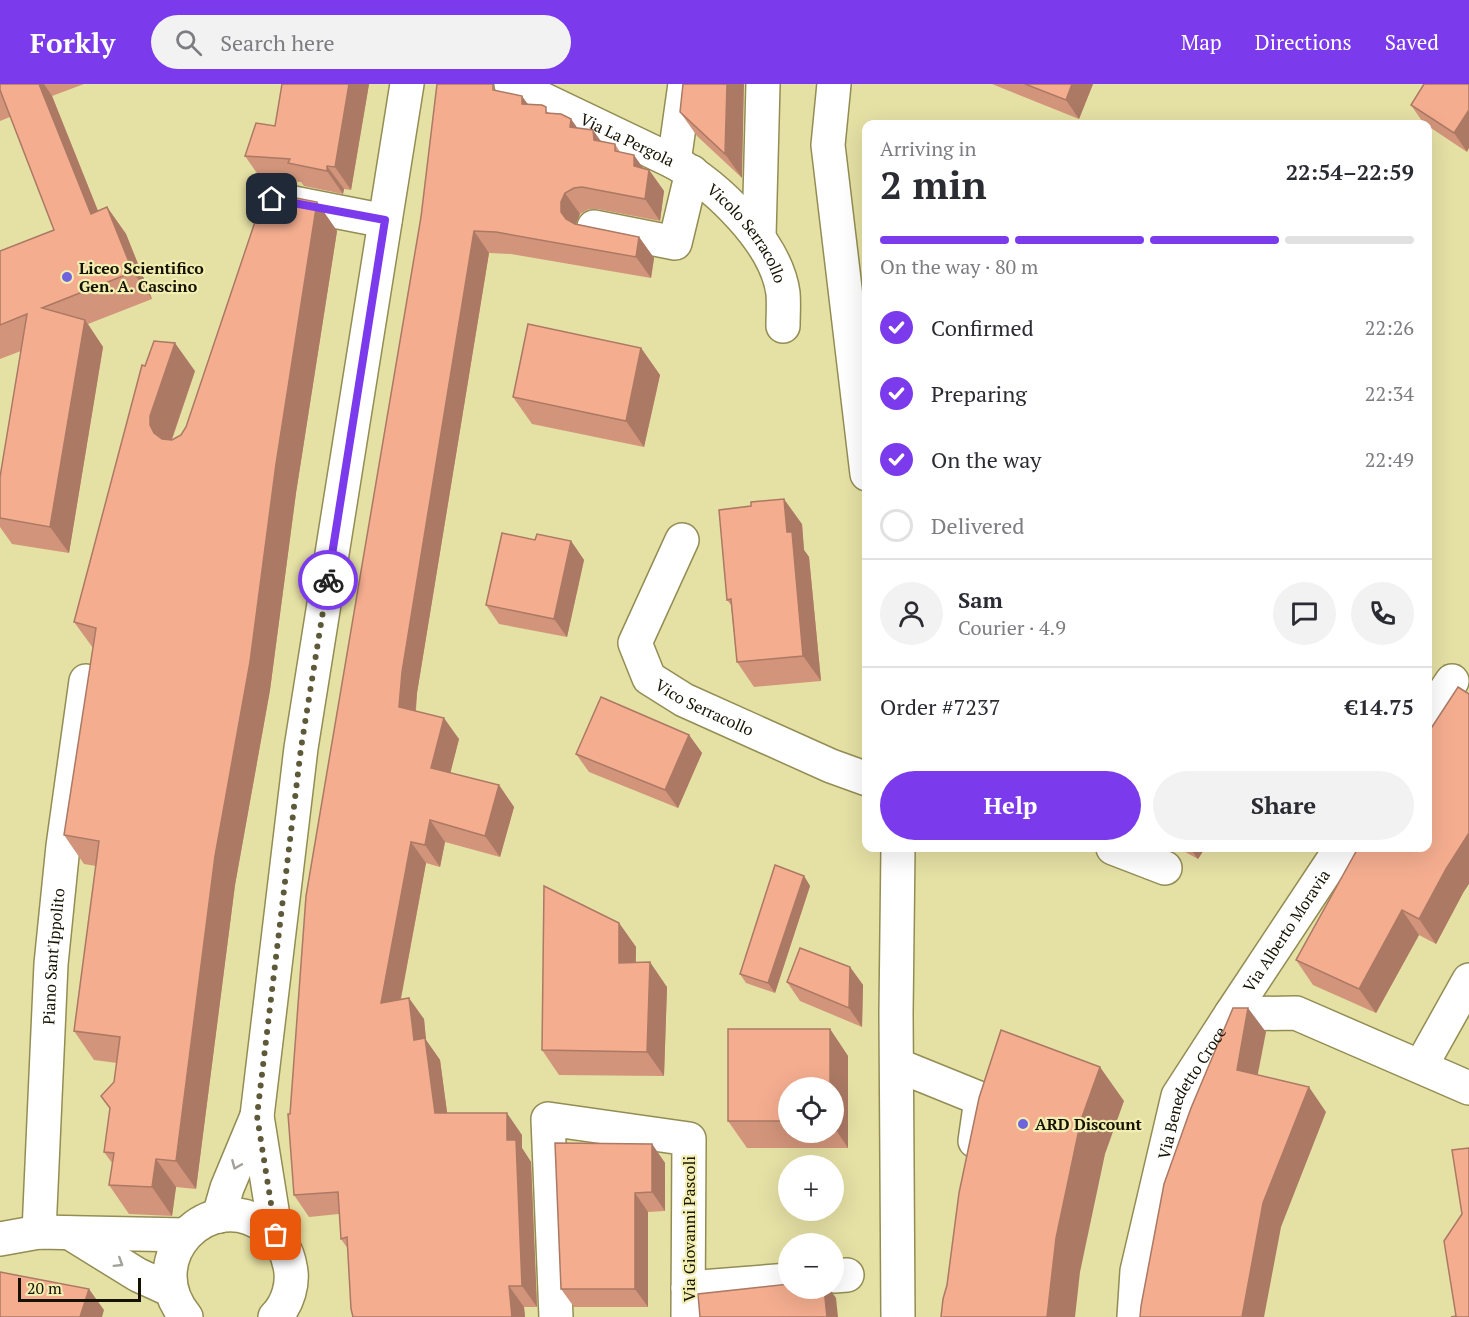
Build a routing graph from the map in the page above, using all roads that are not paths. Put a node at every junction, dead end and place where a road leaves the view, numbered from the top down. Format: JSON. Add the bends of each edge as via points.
{"nodes":[{"id":1,"x":407,"y":84,"type":"edge"},
{"id":2,"x":511,"y":84,"type":"edge"},
{"id":3,"x":763,"y":84,"type":"edge"},
{"id":4,"x":834,"y":84,"type":"edge"},
{"id":5,"x":676,"y":92,"type":"edge"},
{"id":6,"x":683,"y":167,"type":"junction"},
{"id":7,"x":385,"y":220,"type":"junction"},
{"id":8,"x":265,"y":221,"type":"edge"},
{"id":9,"x":594,"y":227,"type":"edge"},
{"id":10,"x":759,"y":236,"type":"junction"},
{"id":11,"x":783,"y":326,"type":"dead end"},
{"id":12,"x":862,"y":432,"type":"edge"},
{"id":13,"x":682,"y":540,"type":"dead end"},
{"id":14,"x":86,"y":681,"type":"edge"},
{"id":15,"x":1452,"y":681,"type":"dead end"},
{"id":16,"x":1432,"y":711,"type":"edge"},
{"id":17,"x":862,"y":776,"type":"edge"},
{"id":18,"x":898,"y":852,"type":"edge"},
{"id":19,"x":1123,"y":852,"type":"edge"},
{"id":20,"x":1338,"y":852,"type":"edge"},
{"id":21,"x":1165,"y":868,"type":"dead end"},
{"id":22,"x":1469,"y":981,"type":"edge"},
{"id":23,"x":1231,"y":1014,"type":"junction"},
{"id":24,"x":897,"y":1065,"type":"junction"},
{"id":25,"x":1420,"y":1066,"type":"junction"},
{"id":26,"x":1469,"y":1088,"type":"edge"},
{"id":27,"x":257,"y":1116,"type":"junction"},
{"id":28,"x":971,"y":1168,"type":"edge"},
{"id":29,"x":219,"y":1216,"type":"junction"},
{"id":30,"x":54,"y":1232,"type":"junction"},
{"id":31,"x":185,"y":1235,"type":"junction"},
{"id":32,"x":276,"y":1235,"type":"junction"},
{"id":33,"x":0,"y":1239,"type":"edge"},
{"id":34,"x":778,"y":1282,"type":"edge"},
{"id":35,"x":688,"y":1302,"type":"edge"},
{"id":36,"x":178,"y":1303,"type":"edge"},
{"id":37,"x":279,"y":1315,"type":"edge"},
{"id":38,"x":555,"y":1317,"type":"edge"},
{"id":39,"x":898,"y":1317,"type":"edge"},
{"id":40,"x":1134,"y":1317,"type":"edge"}],
"edges":[{"from":1,"to":7,"type":"street"},
{"from":2,"to":6,"type":"street","name":"Via La Pergola"},
{"from":3,"to":10,"type":"street"},
{"from":4,"to":12,"type":"street","via":[[828,145]]},
{"from":5,"to":6,"type":"street","name":"Via La Pergola"},
{"from":6,"to":9,"type":"street","via":[[675,243]]},
{"from":6,"to":10,"type":"street","name":"Vicolo Serracollo","via":[[717,192]]},
{"from":7,"to":8,"type":"street","via":[[272,199]]},
{"from":7,"to":27,"type":"street","via":[[301,748]]},
{"from":10,"to":11,"type":"street","name":"Vicolo Serracollo","via":[[783,292]]},
{"from":13,"to":17,"type":"street","name":"Vico Serracollo","via":[[635,643],[649,678],[684,700]]},
{"from":14,"to":30,"type":"street","name":"Piano Sant'Ippolito","via":[[51,964]]},
{"from":15,"to":16,"type":"street"},
{"from":18,"to":24,"type":"street"},
{"from":19,"to":21,"type":"street"},
{"from":20,"to":23,"type":"street","name":"Via Alberto Moravia"},
{"from":22,"to":25,"type":"street"},
{"from":23,"to":25,"type":"street","name":"Via Benedetto Croce","via":[[1296,1013]]},
{"from":23,"to":40,"type":"street","name":"Via Benedetto Croce","via":[[1178,1096],[1137,1271]]},
{"from":24,"to":28,"type":"street","via":[[981,1099]]},
{"from":24,"to":39,"type":"street"},
{"from":25,"to":26,"type":"street","name":"Via Benedetto Croce"},
{"from":27,"to":29,"type":"street","one_way":true},
{"from":27,"to":32,"type":"street"},
{"from":29,"to":31,"type":"street"},
{"from":29,"to":32,"type":"street","via":[[240,1215],[260,1222]]},
{"from":30,"to":31,"type":"street"},
{"from":30,"to":33,"type":"street"},
{"from":30,"to":36,"type":"street","one_way":true,"via":[[138,1275]]},
{"from":31,"to":36,"type":"street","via":[[174,1251],[170,1270]]},
{"from":32,"to":37,"type":"street","via":[[288,1253],[292,1273],[289,1294]]},
{"from":34,"to":35,"type":"street"},
{"from":35,"to":38,"type":"street","name":"Via Giovanni Pascoli","via":[[689,1140],[548,1119]]}]}
